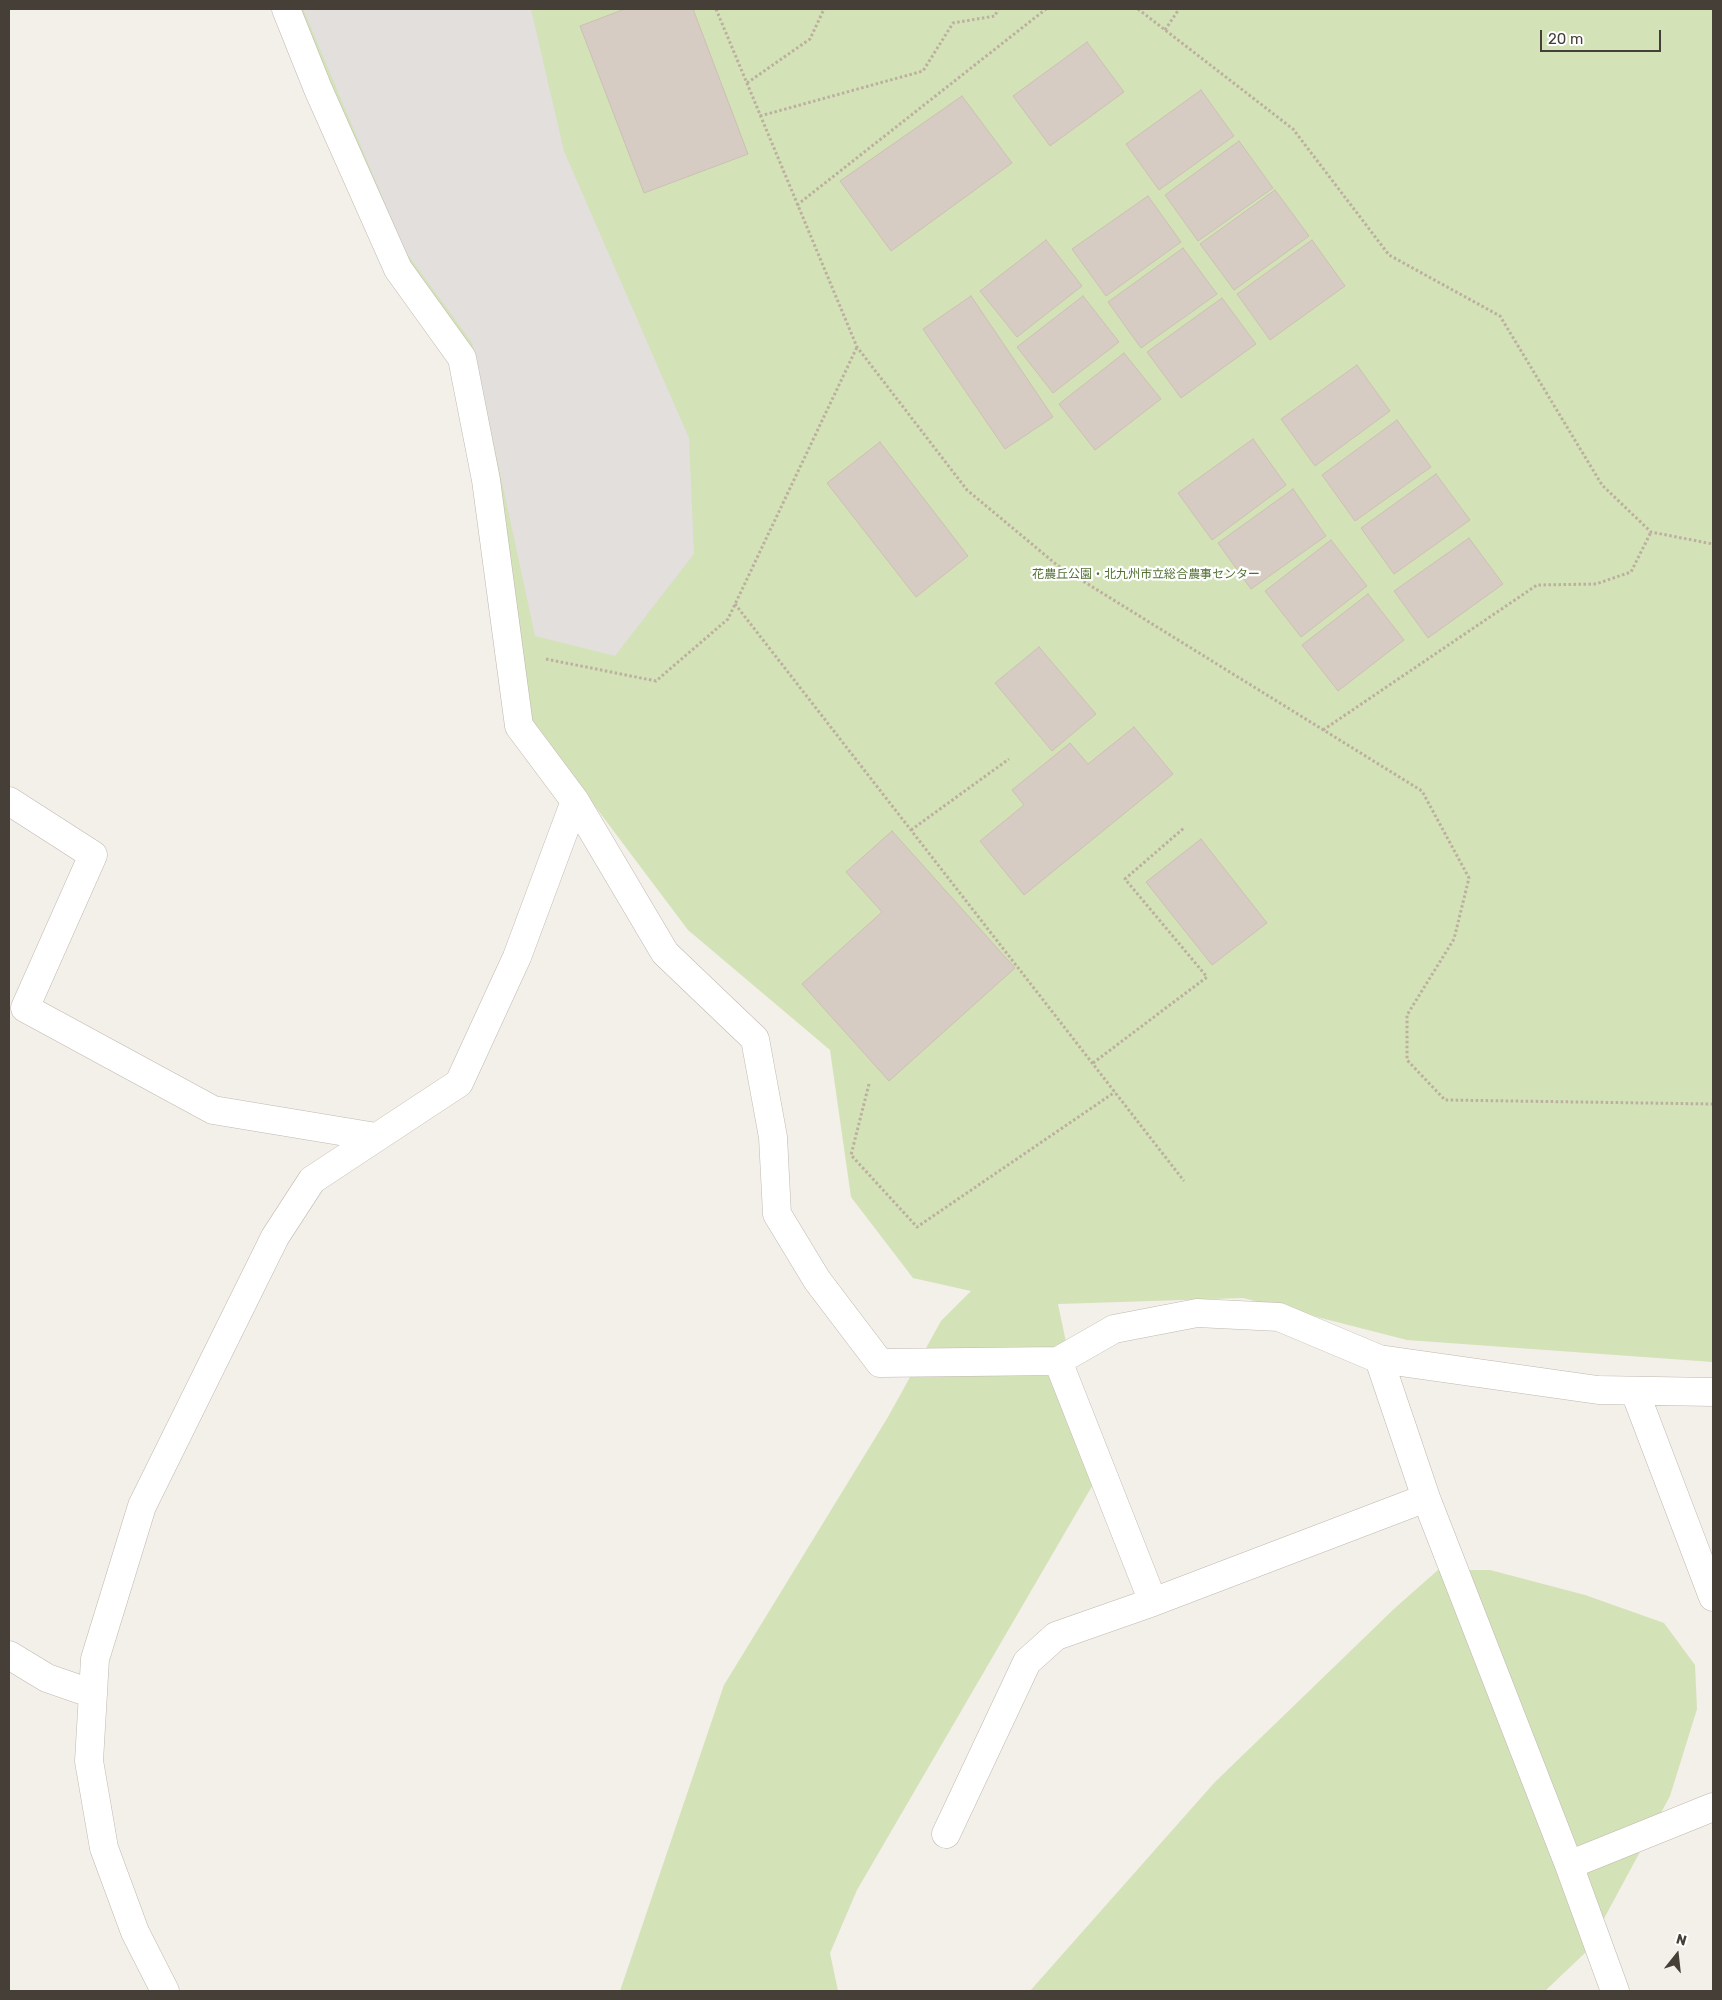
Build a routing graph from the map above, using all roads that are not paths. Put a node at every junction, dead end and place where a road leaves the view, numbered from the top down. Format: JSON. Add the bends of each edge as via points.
{"nodes":[{"id":1,"x":286,"y":9,"type":"edge"},
{"id":2,"x":9,"y":801,"type":"edge"},
{"id":3,"x":575,"y":801,"type":"junction"},
{"id":4,"x":376,"y":1137,"type":"junction"},
{"id":5,"x":1379,"y":1359,"type":"junction"},
{"id":6,"x":1058,"y":1361,"type":"junction"},
{"id":7,"x":1635,"y":1392,"type":"junction"},
{"id":8,"x":1713,"y":1392,"type":"edge"},
{"id":9,"x":1426,"y":1498,"type":"junction"},
{"id":10,"x":1713,"y":1597,"type":"edge"},
{"id":11,"x":1153,"y":1602,"type":"junction"},
{"id":12,"x":9,"y":1655,"type":"edge"},
{"id":13,"x":93,"y":1694,"type":"junction"},
{"id":14,"x":1713,"y":1807,"type":"edge"},
{"id":15,"x":946,"y":1834,"type":"dead end"},
{"id":16,"x":1569,"y":1865,"type":"junction"},
{"id":17,"x":165,"y":1991,"type":"edge"},
{"id":18,"x":1615,"y":1991,"type":"edge"}],
"edges":[{"from":1,"to":3,"type":"street","via":[[398,269],[462,358],[486,480],[518,726]]},
{"from":2,"to":4,"type":"street","via":[[93,855],[25,1008],[213,1110]]},
{"from":3,"to":4,"type":"street","via":[[517,957],[459,1083]]},
{"from":3,"to":6,"type":"street","via":[[665,953],[755,1039],[773,1137],[777,1214],[817,1280],[880,1363]]},
{"from":4,"to":13,"type":"street","via":[[312,1180],[275,1237],[142,1506],[95,1659]]},
{"from":5,"to":6,"type":"street","via":[[1279,1317],[1197,1313],[1114,1329]]},
{"from":5,"to":7,"type":"street","via":[[1598,1390]]},
{"from":5,"to":9,"type":"street"},
{"from":6,"to":11,"type":"street"},
{"from":7,"to":8,"type":"street"},
{"from":7,"to":10,"type":"street"},
{"from":9,"to":11,"type":"street"},
{"from":9,"to":16,"type":"street"},
{"from":11,"to":15,"type":"street","via":[[1056,1636],[1027,1662]]},
{"from":12,"to":13,"type":"street","via":[[47,1678]]},
{"from":13,"to":17,"type":"street","via":[[89,1761],[104,1848],[135,1932]]},
{"from":14,"to":16,"type":"street"},
{"from":16,"to":18,"type":"street"}]}
